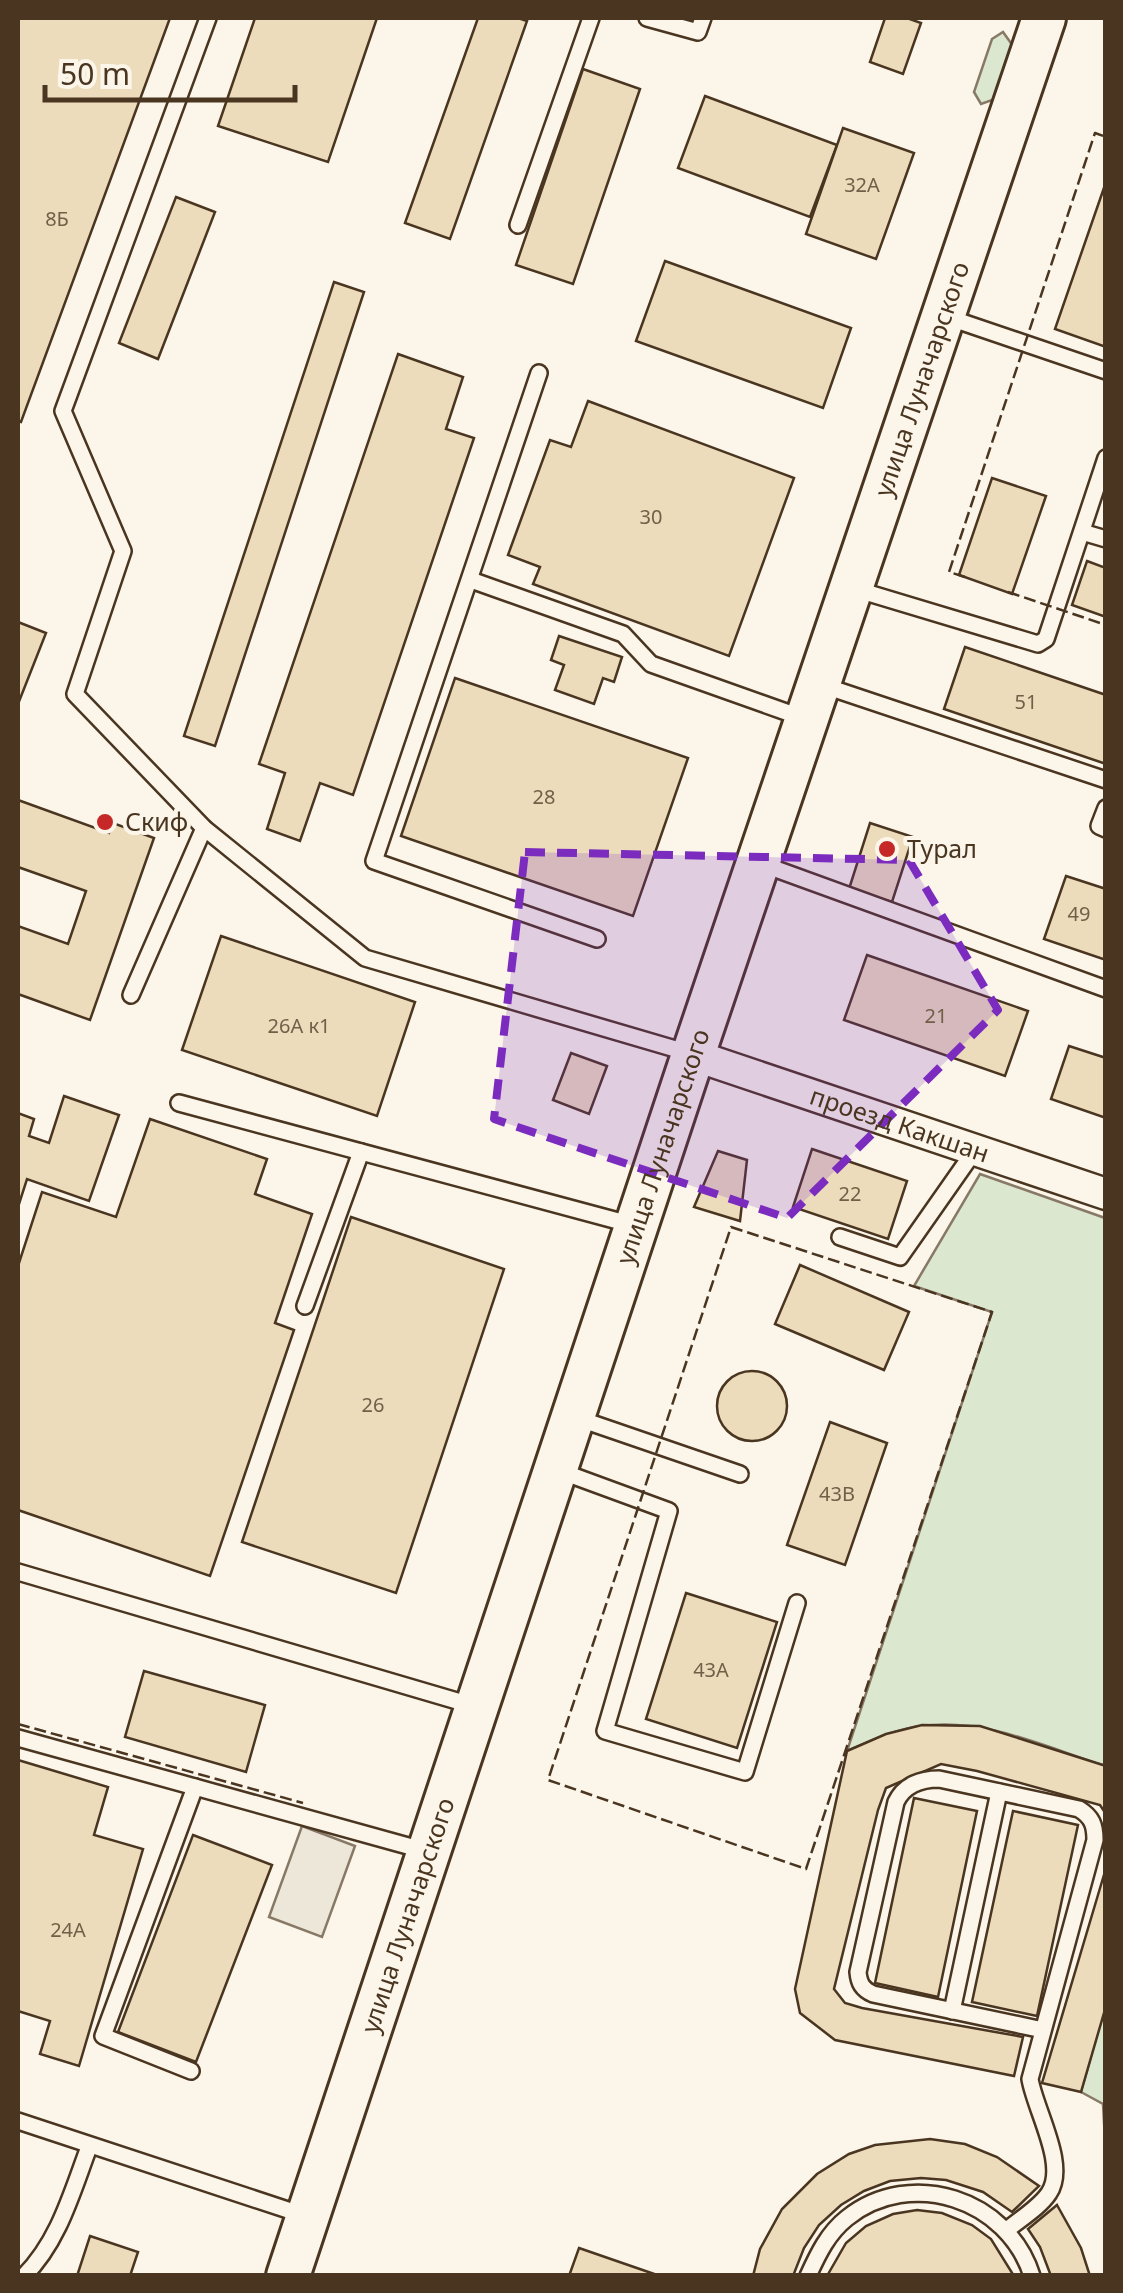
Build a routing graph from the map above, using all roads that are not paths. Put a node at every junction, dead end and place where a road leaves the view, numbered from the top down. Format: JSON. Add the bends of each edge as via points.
{"nodes":[{"id":1,"x":208,"y":18,"type":"edge"},
{"id":2,"x":591,"y":18,"type":"edge"},
{"id":3,"x":647,"y":18,"type":"edge"},
{"id":4,"x":703,"y":18,"type":"edge"},
{"id":5,"x":1044,"y":18,"type":"edge"},
{"id":6,"x":518,"y":225,"type":"dead end"},
{"id":7,"x":943,"y":316,"type":"junction"},
{"id":8,"x":1106,"y":371,"type":"edge"},
{"id":9,"x":539,"y":373,"type":"dead end"},
{"id":10,"x":1106,"y":458,"type":"edge"},
{"id":11,"x":1082,"y":532,"type":"junction"},
{"id":12,"x":1106,"y":540,"type":"edge"},
{"id":13,"x":471,"y":580,"type":"junction"},
{"id":14,"x":851,"y":588,"type":"junction"},
{"id":15,"x":812,"y":702,"type":"junction"},
{"id":16,"x":1106,"y":780,"type":"edge"},
{"id":17,"x":1106,"y":808,"type":"edge"},
{"id":18,"x":204,"y":828,"type":"junction"},
{"id":19,"x":1106,"y":829,"type":"edge"},
{"id":20,"x":758,"y":862,"type":"junction"},
{"id":21,"x":597,"y":939,"type":"dead end"},
{"id":22,"x":1106,"y":989,"type":"edge"},
{"id":23,"x":131,"y":995,"type":"dead end"},
{"id":24,"x":693,"y":1055,"type":"junction"},
{"id":25,"x":179,"y":1103,"type":"dead end"},
{"id":26,"x":975,"y":1150,"type":"junction"},
{"id":27,"x":361,"y":1152,"type":"junction"},
{"id":28,"x":1106,"y":1194,"type":"edge"},
{"id":29,"x":636,"y":1226,"type":"junction"},
{"id":30,"x":840,"y":1237,"type":"dead end"},
{"id":31,"x":305,"y":1306,"type":"dead end"},
{"id":32,"x":574,"y":1417,"type":"junction"},
{"id":33,"x":556,"y":1469,"type":"junction"},
{"id":34,"x":740,"y":1474,"type":"dead end"},
{"id":35,"x":18,"y":1572,"type":"edge"},
{"id":36,"x":797,"y":1604,"type":"dead end"},
{"id":37,"x":478,"y":1707,"type":"junction"},
{"id":38,"x":18,"y":1738,"type":"edge"},
{"id":39,"x":195,"y":1787,"type":"junction"},
{"id":40,"x":999,"y":1792,"type":"junction"},
{"id":41,"x":430,"y":1852,"type":"junction"},
{"id":42,"x":952,"y":2010,"type":"junction"},
{"id":43,"x":1043,"y":2030,"type":"junction"},
{"id":44,"x":190,"y":2071,"type":"dead end"},
{"id":45,"x":18,"y":2122,"type":"edge"},
{"id":46,"x":89,"y":2147,"type":"junction"},
{"id":47,"x":310,"y":2217,"type":"junction"},
{"id":48,"x":1007,"y":2230,"type":"junction"},
{"id":49,"x":295,"y":2271,"type":"edge"},
{"id":50,"x":24,"y":2276,"type":"edge"},
{"id":51,"x":808,"y":2276,"type":"edge"},
{"id":52,"x":1032,"y":2276,"type":"edge"}],
"edges":[{"from":1,"to":18,"type":"lane","via":[[63,411],[123,551],[76,694]]},
{"from":2,"to":6,"type":"lane"},
{"from":3,"to":4,"type":"lane","via":[[698,32]]},
{"from":5,"to":7,"type":"main road","name":"улица Луначарского"},
{"from":7,"to":8,"type":"lane"},
{"from":7,"to":14,"type":"main road","name":"улица Луначарского"},
{"from":9,"to":13,"type":"lane"},
{"from":10,"to":11,"type":"lane"},
{"from":11,"to":12,"type":"lane"},
{"from":11,"to":14,"type":"lane","via":[[1046,640],[1038,644]]},
{"from":13,"to":15,"type":"lane","via":[[623,634],[651,664]]},
{"from":13,"to":21,"type":"lane","via":[[374,862]]},
{"from":14,"to":15,"type":"main road","name":"улица Луначарского"},
{"from":15,"to":16,"type":"lane"},
{"from":15,"to":20,"type":"main road","name":"улица Луначарского"},
{"from":17,"to":19,"type":"lane","via":[[1098,826]]},
{"from":18,"to":23,"type":"lane"},
{"from":18,"to":24,"type":"lane","via":[[365,958]]},
{"from":20,"to":22,"type":"lane"},
{"from":20,"to":24,"type":"main road","name":"улица Луначарского"},
{"from":24,"to":26,"type":"street","name":"проезд Какшан"},
{"from":24,"to":29,"type":"main road","name":"улица Луначарского"},
{"from":25,"to":27,"type":"lane"},
{"from":26,"to":28,"type":"street","name":"проезд Какшан"},
{"from":26,"to":30,"type":"lane","via":[[900,1256]]},
{"from":27,"to":29,"type":"lane"},
{"from":27,"to":31,"type":"lane"},
{"from":29,"to":32,"type":"main road","name":"улица Луначарского"},
{"from":32,"to":33,"type":"main road","name":"улица Луначарского"},
{"from":32,"to":34,"type":"lane"},
{"from":33,"to":36,"type":"lane","via":[[669,1511],[605,1731],[745,1772]]},
{"from":33,"to":37,"type":"main road","name":"улица Луначарского"},
{"from":35,"to":37,"type":"lane"},
{"from":37,"to":41,"type":"main road","name":"улица Луначарского"},
{"from":38,"to":39,"type":"lane"},
{"from":39,"to":41,"type":"lane"},
{"from":39,"to":44,"type":"lane","via":[[103,2036]]},
{"from":40,"to":42,"type":"lane"},
{"from":40,"to":42,"type":"lane","via":[[925,1780],[900,1794],[862,1953],[858,1972],[864,1990]]},
{"from":40,"to":43,"type":"lane","via":[[1079,1810],[1095,1827]]},
{"from":41,"to":47,"type":"main road","name":"улица Луначарского"},
{"from":42,"to":43,"type":"lane"},
{"from":43,"to":48,"type":"lane","via":[[1030,2078],[1056,2164],[1053,2185]]},
{"from":45,"to":46,"type":"lane"},
{"from":46,"to":47,"type":"lane"},
{"from":46,"to":50,"type":"lane","via":[[61,2221]]},
{"from":47,"to":49,"type":"main road","name":"улица Луначарского"},
{"from":48,"to":51,"type":"lane","via":[[980,2208],[947,2195],[912,2192],[878,2200],[847,2218],[823,2244]]},
{"from":48,"to":52,"type":"lane"}]}
